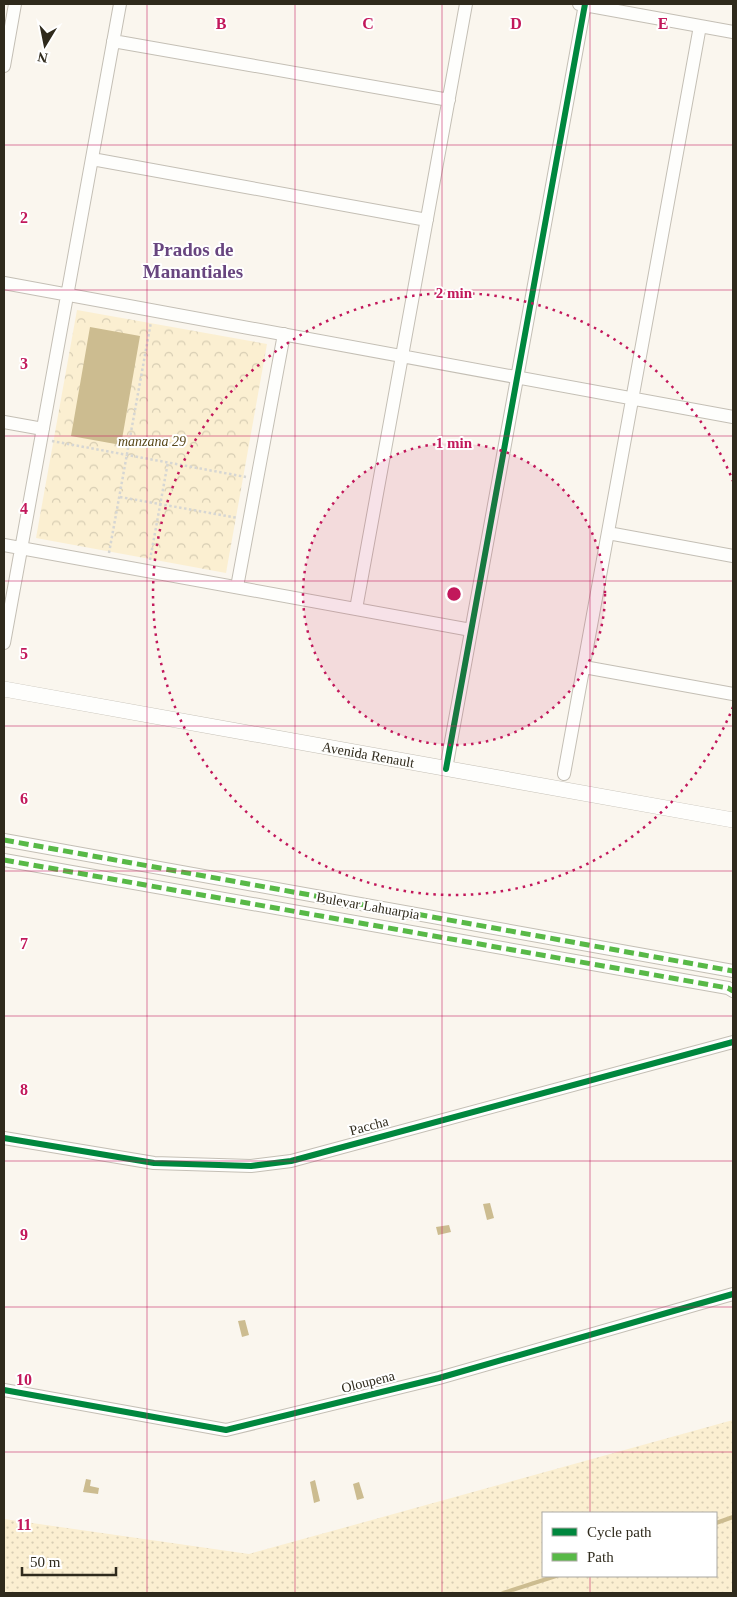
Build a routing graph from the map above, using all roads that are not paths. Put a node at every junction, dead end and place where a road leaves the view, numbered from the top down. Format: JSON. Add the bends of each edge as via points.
{"nodes":[{"id":1,"x":15,"y":4,"type":"edge"},
{"id":2,"x":120,"y":4,"type":"edge"},
{"id":3,"x":466,"y":4,"type":"edge"},
{"id":4,"x":583,"y":4,"type":"edge"},
{"id":5,"x":700,"y":26,"type":"junction"},
{"id":6,"x":733,"y":32,"type":"edge"},
{"id":7,"x":113,"y":41,"type":"junction"},
{"id":8,"x":4,"y":66,"type":"edge"},
{"id":9,"x":449,"y":100,"type":"junction"},
{"id":10,"x":92,"y":159,"type":"junction"},
{"id":11,"x":427,"y":220,"type":"junction"},
{"id":12,"x":4,"y":283,"type":"edge"},
{"id":13,"x":67,"y":295,"type":"junction"},
{"id":14,"x":284,"y":334,"type":"junction"},
{"id":15,"x":402,"y":356,"type":"junction"},
{"id":16,"x":517,"y":377,"type":"junction"},
{"id":17,"x":632,"y":398,"type":"junction"},
{"id":18,"x":733,"y":416,"type":"edge"},
{"id":19,"x":4,"y":422,"type":"edge"},
{"id":20,"x":42,"y":434,"type":"junction"},
{"id":21,"x":608,"y":533,"type":"junction"},
{"id":22,"x":4,"y":545,"type":"edge"},
{"id":23,"x":21,"y":548,"type":"junction"},
{"id":24,"x":733,"y":556,"type":"edge"},
{"id":25,"x":237,"y":587,"type":"junction"},
{"id":26,"x":356,"y":609,"type":"junction"},
{"id":27,"x":471,"y":630,"type":"junction"},
{"id":28,"x":4,"y":643,"type":"edge"},
{"id":29,"x":584,"y":667,"type":"junction"},
{"id":30,"x":4,"y":689,"type":"edge"},
{"id":31,"x":733,"y":694,"type":"edge"},
{"id":32,"x":446,"y":769,"type":"junction"},
{"id":33,"x":564,"y":774,"type":"dead end"},
{"id":34,"x":733,"y":820,"type":"edge"},
{"id":35,"x":4,"y":840,"type":"edge"},
{"id":36,"x":4,"y":860,"type":"edge"},
{"id":37,"x":733,"y":971,"type":"edge"},
{"id":38,"x":731,"y":990,"type":"edge"},
{"id":39,"x":733,"y":1042,"type":"edge"},
{"id":40,"x":4,"y":1138,"type":"edge"},
{"id":41,"x":733,"y":1294,"type":"edge"},
{"id":42,"x":4,"y":1390,"type":"edge"}],
"edges":[{"from":1,"to":8,"type":"street"},
{"from":2,"to":7,"type":"street"},
{"from":3,"to":9,"type":"street"},
{"from":4,"to":5,"type":"street"},
{"from":4,"to":16,"type":"street"},
{"from":5,"to":6,"type":"street"},
{"from":5,"to":17,"type":"street"},
{"from":7,"to":9,"type":"street"},
{"from":7,"to":10,"type":"street"},
{"from":9,"to":11,"type":"street"},
{"from":10,"to":11,"type":"street"},
{"from":10,"to":13,"type":"street"},
{"from":11,"to":15,"type":"street"},
{"from":12,"to":13,"type":"street"},
{"from":13,"to":14,"type":"street"},
{"from":13,"to":20,"type":"street"},
{"from":14,"to":15,"type":"street"},
{"from":14,"to":25,"type":"street"},
{"from":15,"to":16,"type":"street"},
{"from":15,"to":26,"type":"street"},
{"from":16,"to":17,"type":"street"},
{"from":16,"to":27,"type":"street"},
{"from":17,"to":18,"type":"street"},
{"from":17,"to":21,"type":"street"},
{"from":19,"to":20,"type":"street"},
{"from":20,"to":23,"type":"street"},
{"from":21,"to":24,"type":"street"},
{"from":21,"to":29,"type":"street"},
{"from":22,"to":23,"type":"street"},
{"from":23,"to":25,"type":"street"},
{"from":23,"to":28,"type":"street"},
{"from":25,"to":26,"type":"street"},
{"from":26,"to":27,"type":"street"},
{"from":27,"to":32,"type":"street"},
{"from":29,"to":31,"type":"street"},
{"from":29,"to":33,"type":"street"},
{"from":30,"to":32,"type":"street","name":"Avenida Renault"},
{"from":32,"to":34,"type":"street","name":"Avenida Renault"},
{"from":35,"to":37,"type":"street","name":"Bulevar Lahuarpia"},
{"from":36,"to":38,"type":"street"},
{"from":37,"to":38,"type":"street"},
{"from":39,"to":40,"type":"street","name":"Paccha","via":[[291,1161],[259,1165],[154,1164]]},
{"from":41,"to":42,"type":"street","name":"Oloupena","via":[[439,1378],[226,1430]]}]}
